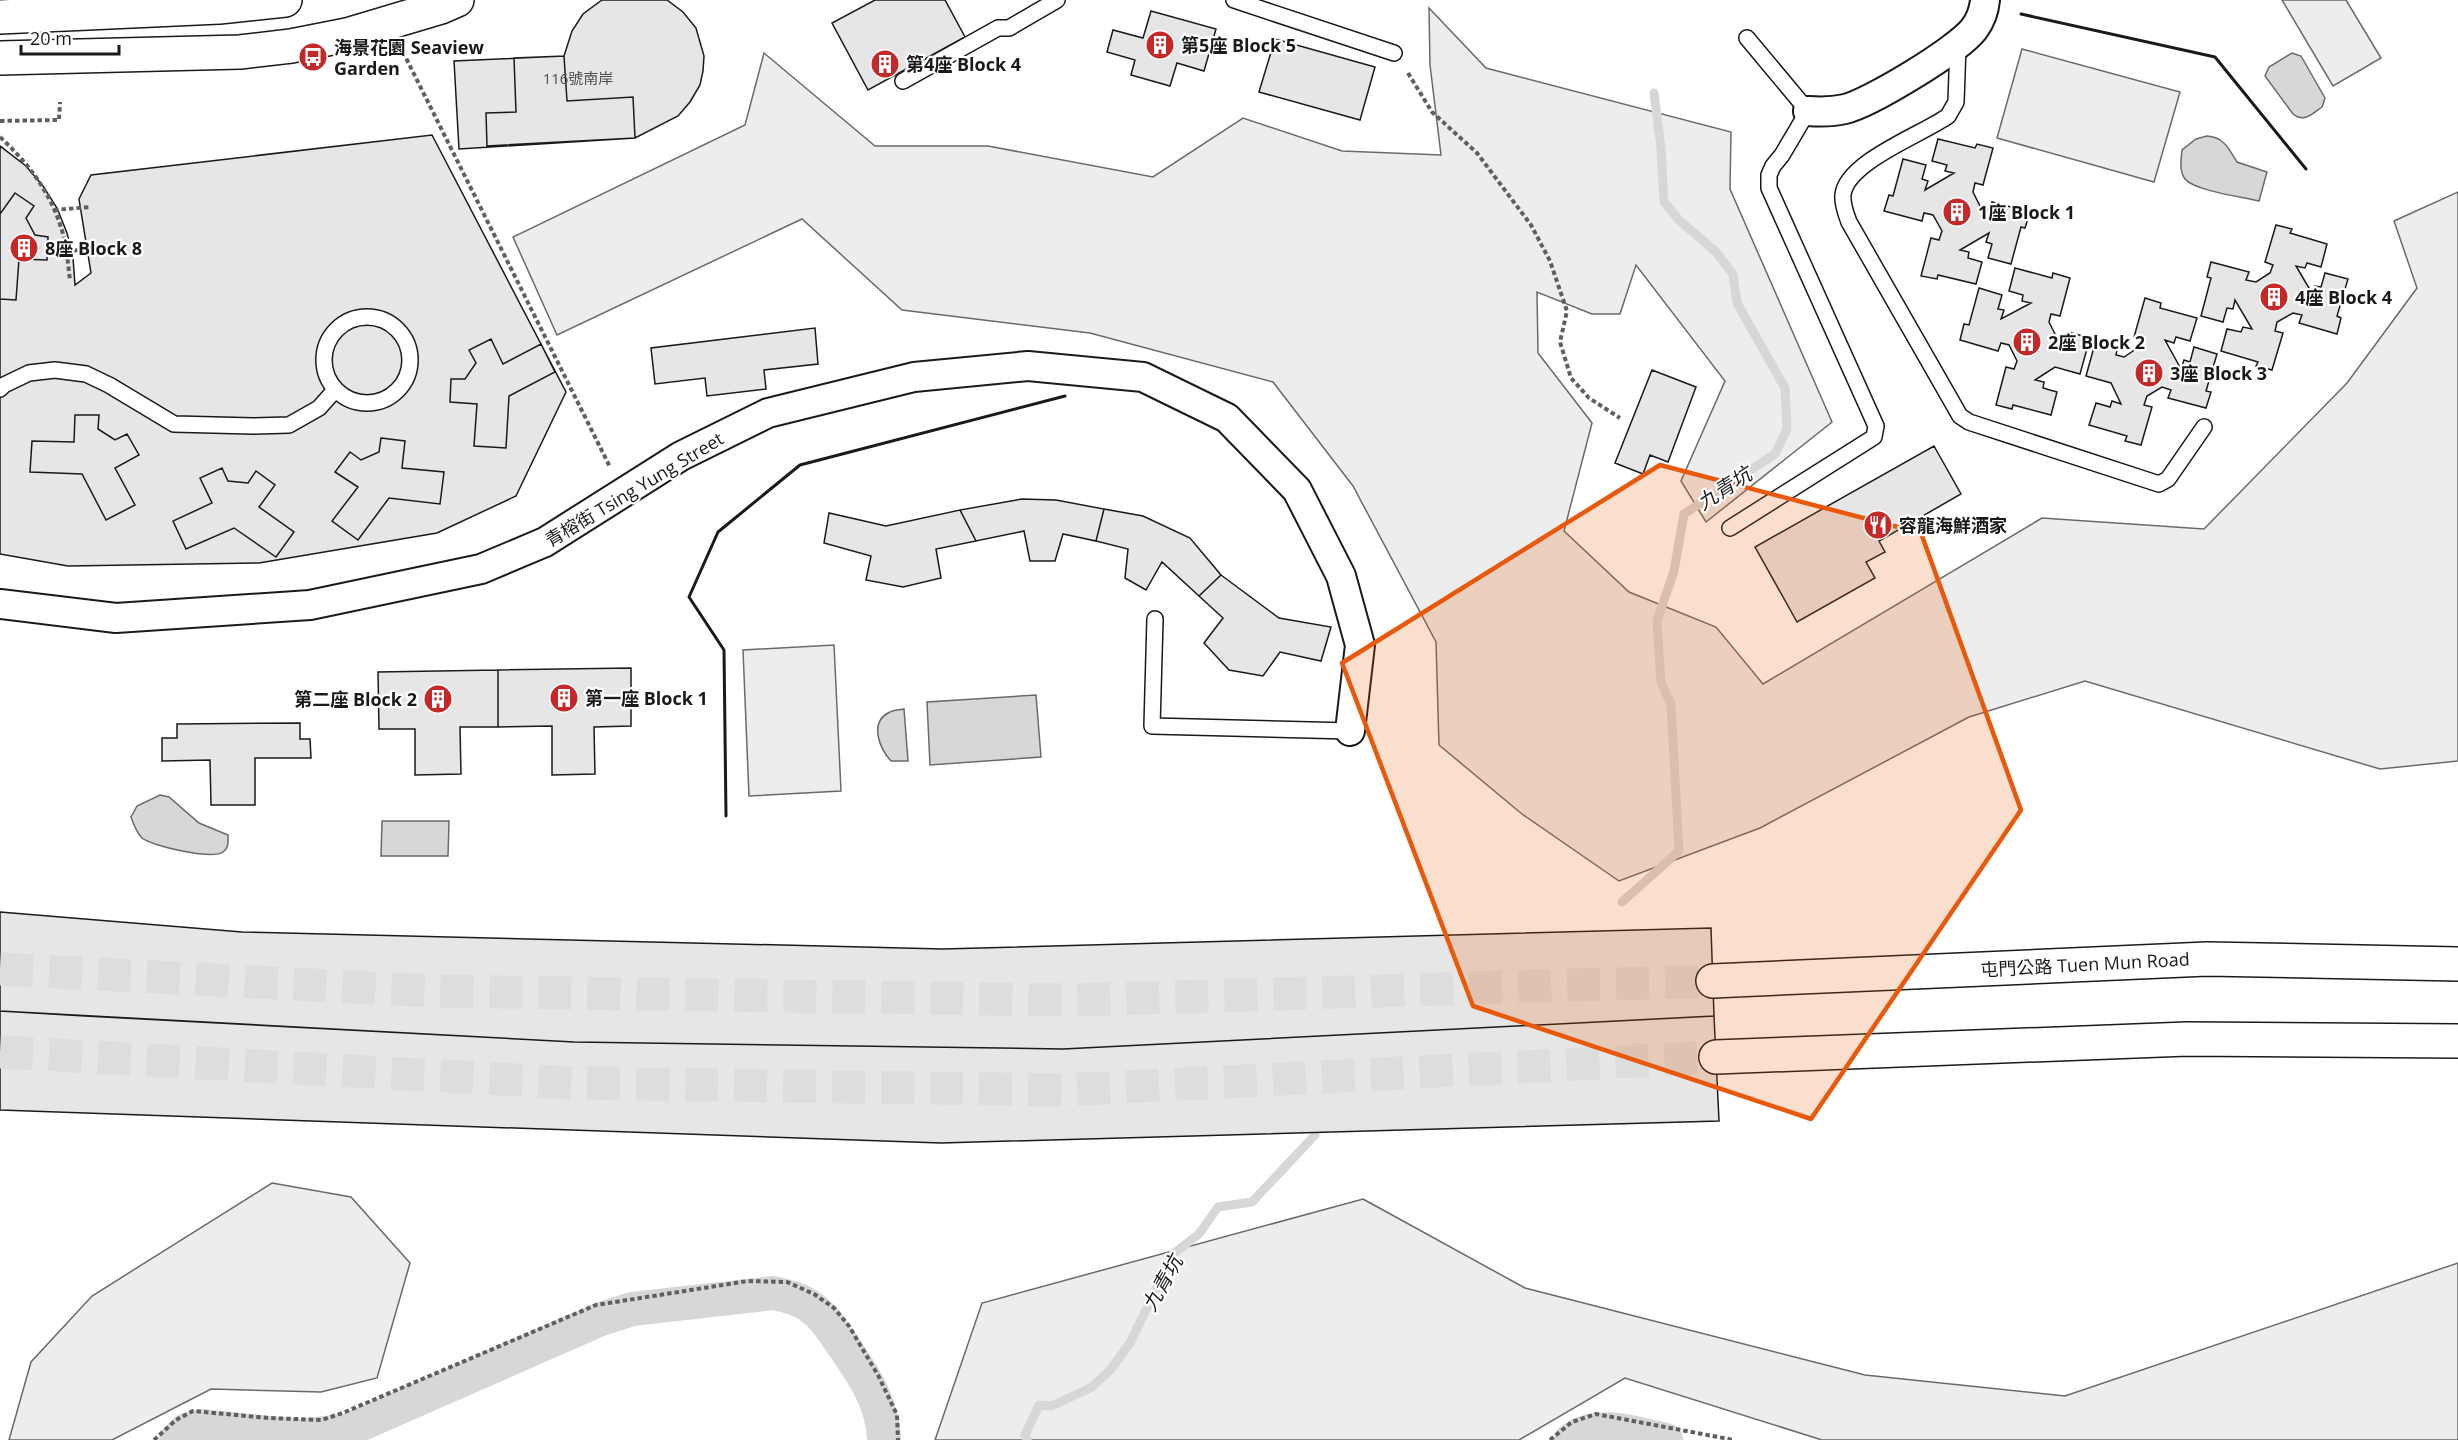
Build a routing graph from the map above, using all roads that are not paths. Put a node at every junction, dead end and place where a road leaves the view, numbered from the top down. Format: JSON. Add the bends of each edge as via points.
{"nodes":[{"id":1,"x":285,"y":0,"type":"edge"},
{"id":2,"x":457,"y":0,"type":"edge"},
{"id":3,"x":1057,"y":0,"type":"edge"},
{"id":4,"x":1234,"y":0,"type":"edge"},
{"id":5,"x":1985,"y":0,"type":"edge"},
{"id":6,"x":0,"y":17,"type":"edge"},
{"id":7,"x":1747,"y":38,"type":"dead end"},
{"id":8,"x":1958,"y":45,"type":"junction"},
{"id":9,"x":1394,"y":53,"type":"road end"},
{"id":10,"x":0,"y":58,"type":"edge"},
{"id":11,"x":903,"y":81,"type":"dead end"},
{"id":12,"x":1808,"y":111,"type":"junction"},
{"id":13,"x":0,"y":389,"type":"edge"},
{"id":14,"x":335,"y":390,"type":"junction"},
{"id":15,"x":2204,"y":427,"type":"dead end"},
{"id":16,"x":1730,"y":528,"type":"dead end"},
{"id":17,"x":0,"y":604,"type":"edge"},
{"id":18,"x":1155,"y":619,"type":"dead end"},
{"id":19,"x":1350,"y":731,"type":"joint"},
{"id":20,"x":2458,"y":964,"type":"edge"},
{"id":21,"x":1713,"y":981,"type":"tunnel mouth"},
{"id":22,"x":2458,"y":1041,"type":"edge"},
{"id":23,"x":1716,"y":1057,"type":"tunnel mouth"}],
"edges":[{"from":1,"to":6,"type":"main road","via":[[219,7]]},
{"from":2,"to":10,"type":"main road","via":[[346,35],[291,46],[240,52]]},
{"from":3,"to":11,"type":"lane"},
{"from":4,"to":9,"type":"lane"},
{"from":5,"to":8,"type":"street","via":[[1984,11],[1973,30]]},
{"from":7,"to":12,"type":"lane"},
{"from":8,"to":12,"type":"street","via":[[1864,102],[1827,112]]},
{"from":8,"to":15,"type":"lane","via":[[1956,102],[1948,116],[1863,165],[1849,179],[1843,194],[1849,222],[1960,416],[1968,422],[2159,484],[2168,479]]},
{"from":12,"to":16,"type":"lane","via":[[1773,166],[1769,188],[1876,432],[1874,437]]},
{"from":13,"to":14,"type":"lane","via":[[29,373],[55,370],[87,374],[174,424],[253,426],[289,425],[319,408]]},
{"from":14,"to":14,"type":"lane","via":[[324,366],[324,352],[337,328],[364,317],[393,325],[409,350],[410,365],[397,391],[385,399],[366,403],[346,398]]},
{"from":17,"to":19,"type":"street","name":"青榕街 Tsing Yung Street","via":[[116,618],[310,605],[481,569],[545,542],[681,456],[768,413],[914,377],[1028,366],[1143,377],[1227,418],[1297,490],[1341,576],[1360,645]]},
{"from":18,"to":19,"type":"lane","via":[[1152,726]]},
{"from":20,"to":21,"type":"main road","name":"屯門公路 Tuen Mun Road","via":[[2207,959]]},
{"from":22,"to":23,"type":"main road","via":[[2187,1039]]}]}
